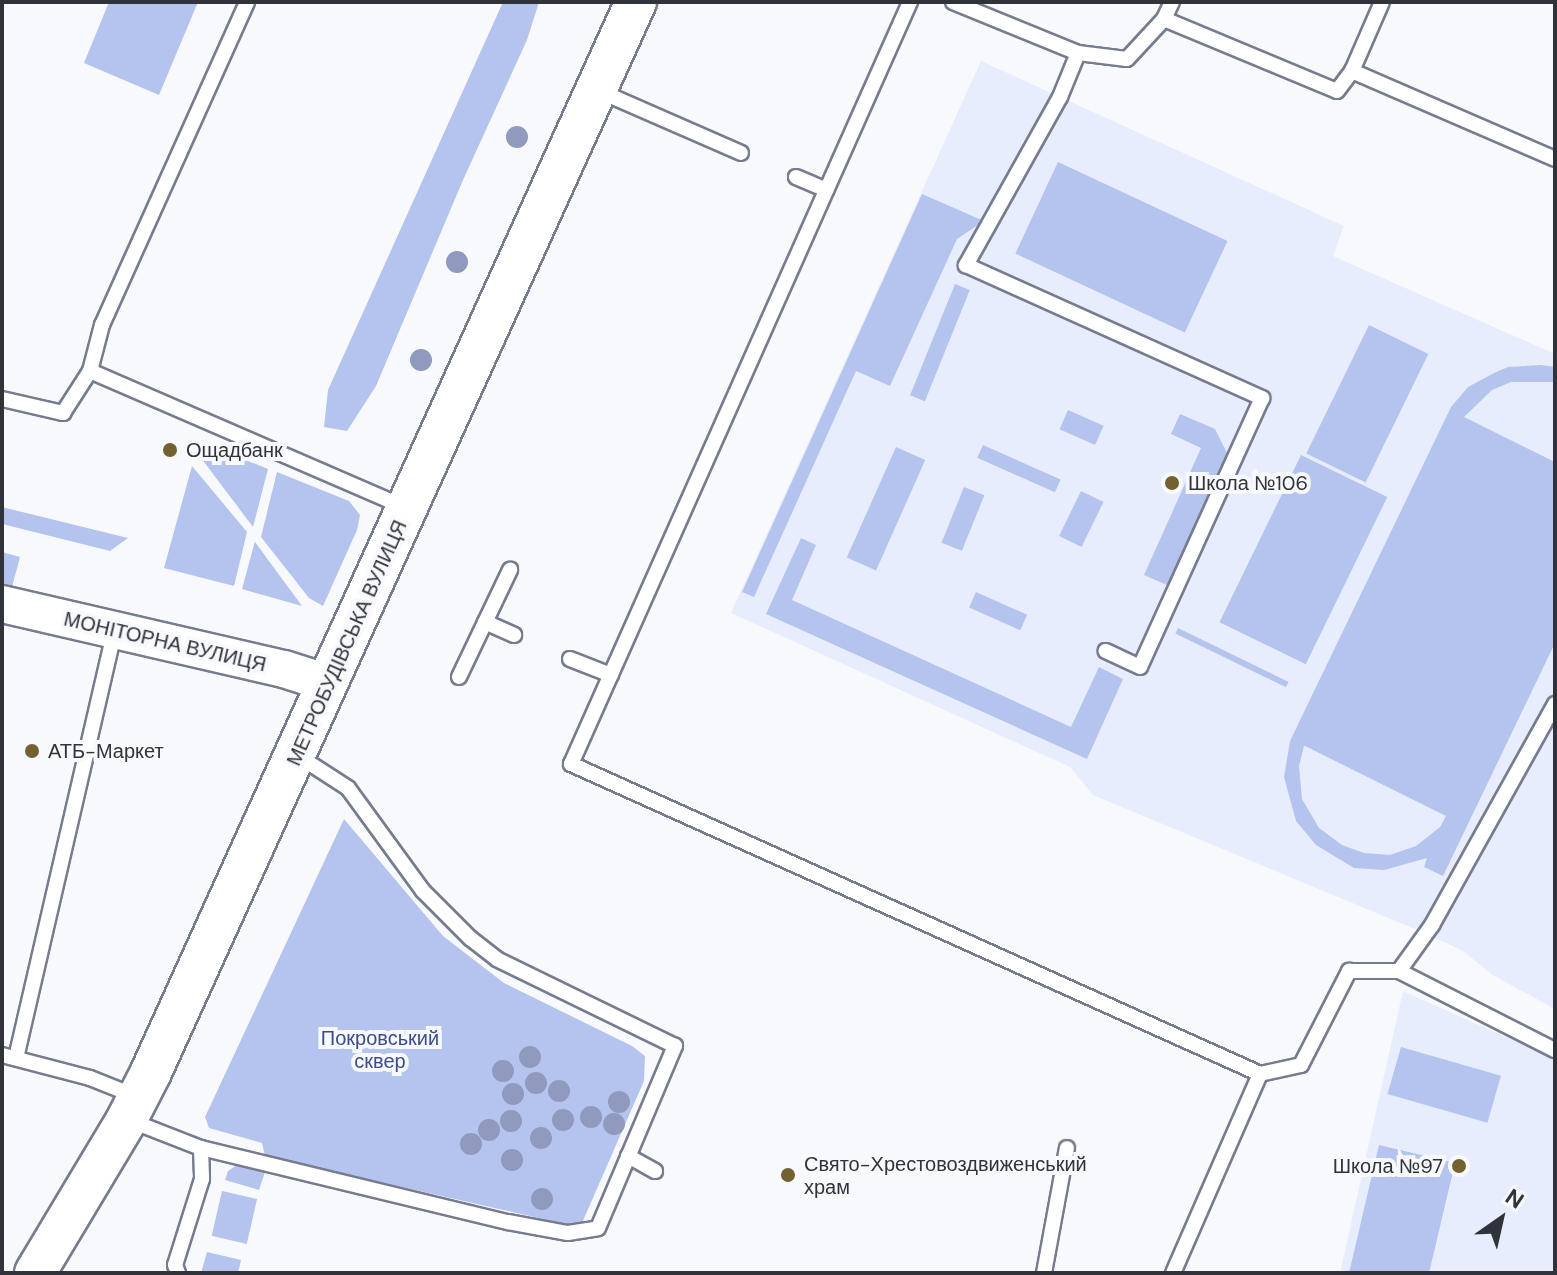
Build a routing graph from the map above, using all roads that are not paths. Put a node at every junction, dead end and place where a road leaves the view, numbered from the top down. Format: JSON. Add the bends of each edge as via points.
{"nodes":[{"id":1,"x":247,"y":2,"type":"edge"},
{"id":2,"x":636,"y":2,"type":"edge"},
{"id":3,"x":910,"y":2,"type":"edge"},
{"id":4,"x":953,"y":2,"type":"edge"},
{"id":5,"x":1172,"y":2,"type":"edge"},
{"id":6,"x":1382,"y":2,"type":"edge"},
{"id":7,"x":1164,"y":19,"type":"junction"},
{"id":8,"x":1078,"y":53,"type":"junction"},
{"id":9,"x":1352,"y":71,"type":"junction"},
{"id":10,"x":597,"y":90,"type":"junction"},
{"id":11,"x":741,"y":153,"type":"dead end"},
{"id":12,"x":1555,"y":159,"type":"edge"},
{"id":13,"x":796,"y":177,"type":"dead end"},
{"id":14,"x":826,"y":190,"type":"junction"},
{"id":15,"x":90,"y":371,"type":"junction"},
{"id":16,"x":2,"y":399,"type":"edge"},
{"id":17,"x":408,"y":509,"type":"junction"},
{"id":18,"x":510,"y":570,"type":"dead end"},
{"id":19,"x":2,"y":604,"type":"edge"},
{"id":20,"x":485,"y":622,"type":"junction"},
{"id":21,"x":114,"y":632,"type":"junction"},
{"id":22,"x":514,"y":635,"type":"dead end"},
{"id":23,"x":1106,"y":651,"type":"dead end"},
{"id":24,"x":570,"y":659,"type":"dead end"},
{"id":25,"x":611,"y":675,"type":"junction"},
{"id":26,"x":459,"y":677,"type":"dead end"},
{"id":27,"x":328,"y":683,"type":"junction"},
{"id":28,"x":1555,"y":704,"type":"edge"},
{"id":29,"x":297,"y":755,"type":"junction"},
{"id":30,"x":1399,"y":971,"type":"junction"},
{"id":31,"x":1555,"y":1050,"type":"edge"},
{"id":32,"x":9,"y":1057,"type":"edge"},
{"id":33,"x":1260,"y":1074,"type":"junction"},
{"id":34,"x":133,"y":1108,"type":"junction"},
{"id":35,"x":201,"y":1148,"type":"junction"},
{"id":36,"x":1067,"y":1148,"type":"dead end"},
{"id":37,"x":628,"y":1156,"type":"junction"},
{"id":38,"x":655,"y":1171,"type":"dead end"},
{"id":39,"x":35,"y":1273,"type":"edge"},
{"id":40,"x":178,"y":1273,"type":"edge"},
{"id":41,"x":1044,"y":1273,"type":"edge"},
{"id":42,"x":1173,"y":1273,"type":"edge"}],
"edges":[{"from":1,"to":15,"type":"lane","via":[[102,325]]},
{"from":2,"to":10,"type":"main road","name":"МЕТРОБУДІВСЬКА ВУЛИЦЯ"},
{"from":3,"to":14,"type":"lane"},
{"from":4,"to":8,"type":"lane"},
{"from":5,"to":7,"type":"lane"},
{"from":6,"to":9,"type":"lane"},
{"from":7,"to":8,"type":"lane","via":[[1127,59]]},
{"from":7,"to":9,"type":"lane","via":[[1337,91]]},
{"from":8,"to":23,"type":"lane","via":[[1060,97],[966,265],[1262,398],[1140,667]]},
{"from":9,"to":12,"type":"lane"},
{"from":10,"to":11,"type":"lane"},
{"from":10,"to":17,"type":"main road","name":"МЕТРОБУДІВСЬКА ВУЛИЦЯ"},
{"from":13,"to":14,"type":"lane"},
{"from":14,"to":25,"type":"lane"},
{"from":15,"to":16,"type":"lane","via":[[63,413]]},
{"from":15,"to":17,"type":"lane"},
{"from":17,"to":27,"type":"main road","name":"МЕТРОБУДІВСЬКА ВУЛИЦЯ"},
{"from":18,"to":20,"type":"lane"},
{"from":19,"to":21,"type":"street","name":"МОНІТОРНА ВУЛИЦЯ"},
{"from":20,"to":22,"type":"lane"},
{"from":20,"to":26,"type":"lane"},
{"from":21,"to":27,"type":"street","name":"МОНІТОРНА ВУЛИЦЯ"},
{"from":21,"to":32,"type":"lane"},
{"from":24,"to":25,"type":"lane"},
{"from":25,"to":33,"type":"lane","via":[[571,764]]},
{"from":27,"to":29,"type":"main road","name":"МЕТРОБУДІВСЬКА ВУЛИЦЯ"},
{"from":28,"to":30,"type":"lane","via":[[1432,925]]},
{"from":29,"to":34,"type":"main road","name":"МЕТРОБУДІВСЬКА ВУЛИЦЯ"},
{"from":29,"to":37,"type":"lane","via":[[348,788],[423,891],[471,939],[497,959],[675,1046]]},
{"from":30,"to":31,"type":"lane"},
{"from":30,"to":33,"type":"lane","via":[[1349,971],[1301,1065]]},
{"from":32,"to":34,"type":"lane","via":[[90,1078]]},
{"from":33,"to":42,"type":"lane"},
{"from":34,"to":35,"type":"lane"},
{"from":34,"to":39,"type":"main road","name":"МЕТРОБУДІВСЬКА ВУЛИЦЯ"},
{"from":35,"to":37,"type":"lane","via":[[568,1233],[598,1228]]},
{"from":35,"to":40,"type":"lane","via":[[202,1179],[175,1265]]},
{"from":36,"to":41,"type":"lane"},
{"from":37,"to":38,"type":"lane"}]}
